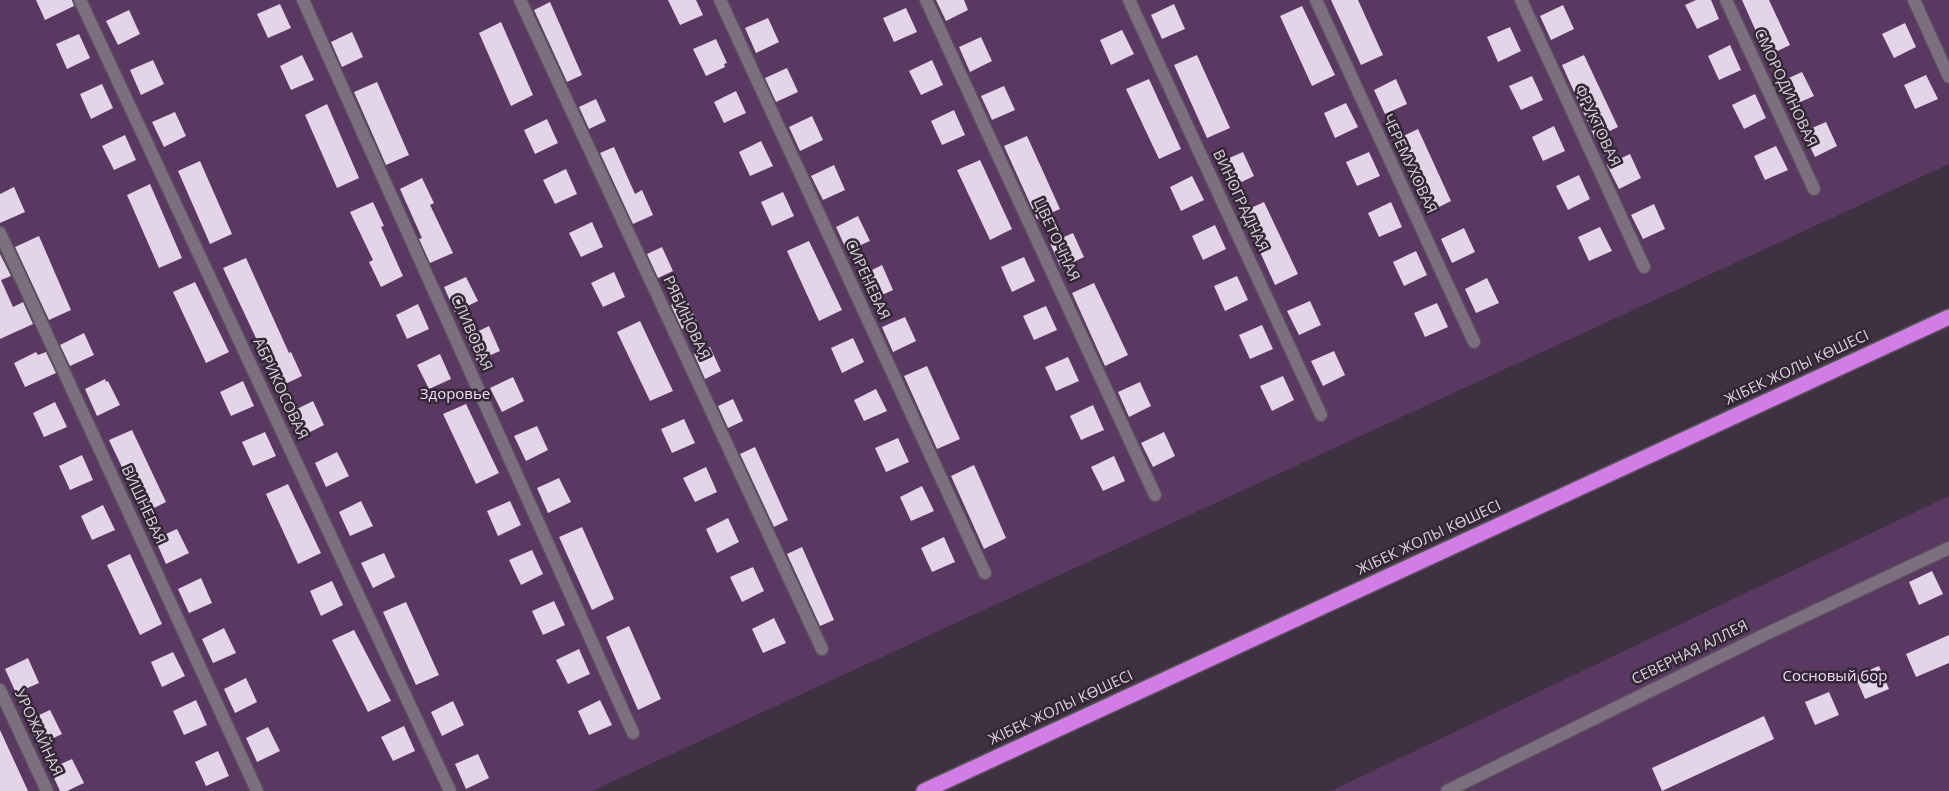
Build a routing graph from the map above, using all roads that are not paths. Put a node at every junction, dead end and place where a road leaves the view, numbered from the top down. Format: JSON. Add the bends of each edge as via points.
{"nodes":[{"id":1,"x":80,"y":0,"type":"edge"},
{"id":2,"x":303,"y":0,"type":"edge"},
{"id":3,"x":520,"y":0,"type":"edge"},
{"id":4,"x":720,"y":0,"type":"edge"},
{"id":5,"x":926,"y":0,"type":"edge"},
{"id":6,"x":1129,"y":0,"type":"edge"},
{"id":7,"x":1316,"y":0,"type":"edge"},
{"id":8,"x":1521,"y":0,"type":"edge"},
{"id":9,"x":1726,"y":0,"type":"edge"},
{"id":10,"x":1914,"y":0,"type":"edge"},
{"id":11,"x":1949,"y":77,"type":"edge"},
{"id":12,"x":1814,"y":189,"type":"dead end"},
{"id":13,"x":0,"y":233,"type":"edge"},
{"id":14,"x":1644,"y":267,"type":"dead end"},
{"id":15,"x":1949,"y":317,"type":"edge"},
{"id":16,"x":1474,"y":342,"type":"dead end"},
{"id":17,"x":1321,"y":415,"type":"dead end"},
{"id":18,"x":1156,"y":494,"type":"dead end"},
{"id":19,"x":1949,"y":548,"type":"edge"},
{"id":20,"x":985,"y":573,"type":"dead end"},
{"id":21,"x":822,"y":649,"type":"dead end"},
{"id":22,"x":0,"y":690,"type":"edge"},
{"id":23,"x":633,"y":733,"type":"dead end"},
{"id":24,"x":48,"y":791,"type":"edge"},
{"id":25,"x":257,"y":791,"type":"edge"},
{"id":26,"x":450,"y":791,"type":"edge"},
{"id":27,"x":924,"y":791,"type":"edge"},
{"id":28,"x":1447,"y":791,"type":"edge"}],
"edges":[{"from":1,"to":26,"type":"street","name":"АБРИКОСОВАЯ"},
{"from":2,"to":23,"type":"street","name":"СЛИВОВАЯ"},
{"from":3,"to":21,"type":"street","name":"РЯБИНОВАЯ"},
{"from":4,"to":20,"type":"street","name":"СИРЕНЕВАЯ"},
{"from":5,"to":18,"type":"street","name":"ЦВЕТОЧНАЯ"},
{"from":6,"to":17,"type":"street","name":"ВИНОГРАДНАЯ"},
{"from":7,"to":16,"type":"street","name":"ЧЕРЕМУХОВАЯ"},
{"from":8,"to":14,"type":"street","name":"ФРУКТОВАЯ"},
{"from":9,"to":12,"type":"street","name":"СМОРОДИНОВАЯ"},
{"from":10,"to":11,"type":"street"},
{"from":13,"to":25,"type":"street","name":"ВИШНЕВАЯ"},
{"from":15,"to":27,"type":"highway","name":"ЖІБЕК ЖОЛЫ КӨШЕСІ"},
{"from":19,"to":28,"type":"street","name":"СЕВЕРНАЯ АЛЛЕЯ","via":[[1755,639]]},
{"from":22,"to":24,"type":"street","name":"УРОЖАЙНАЯ"}]}
